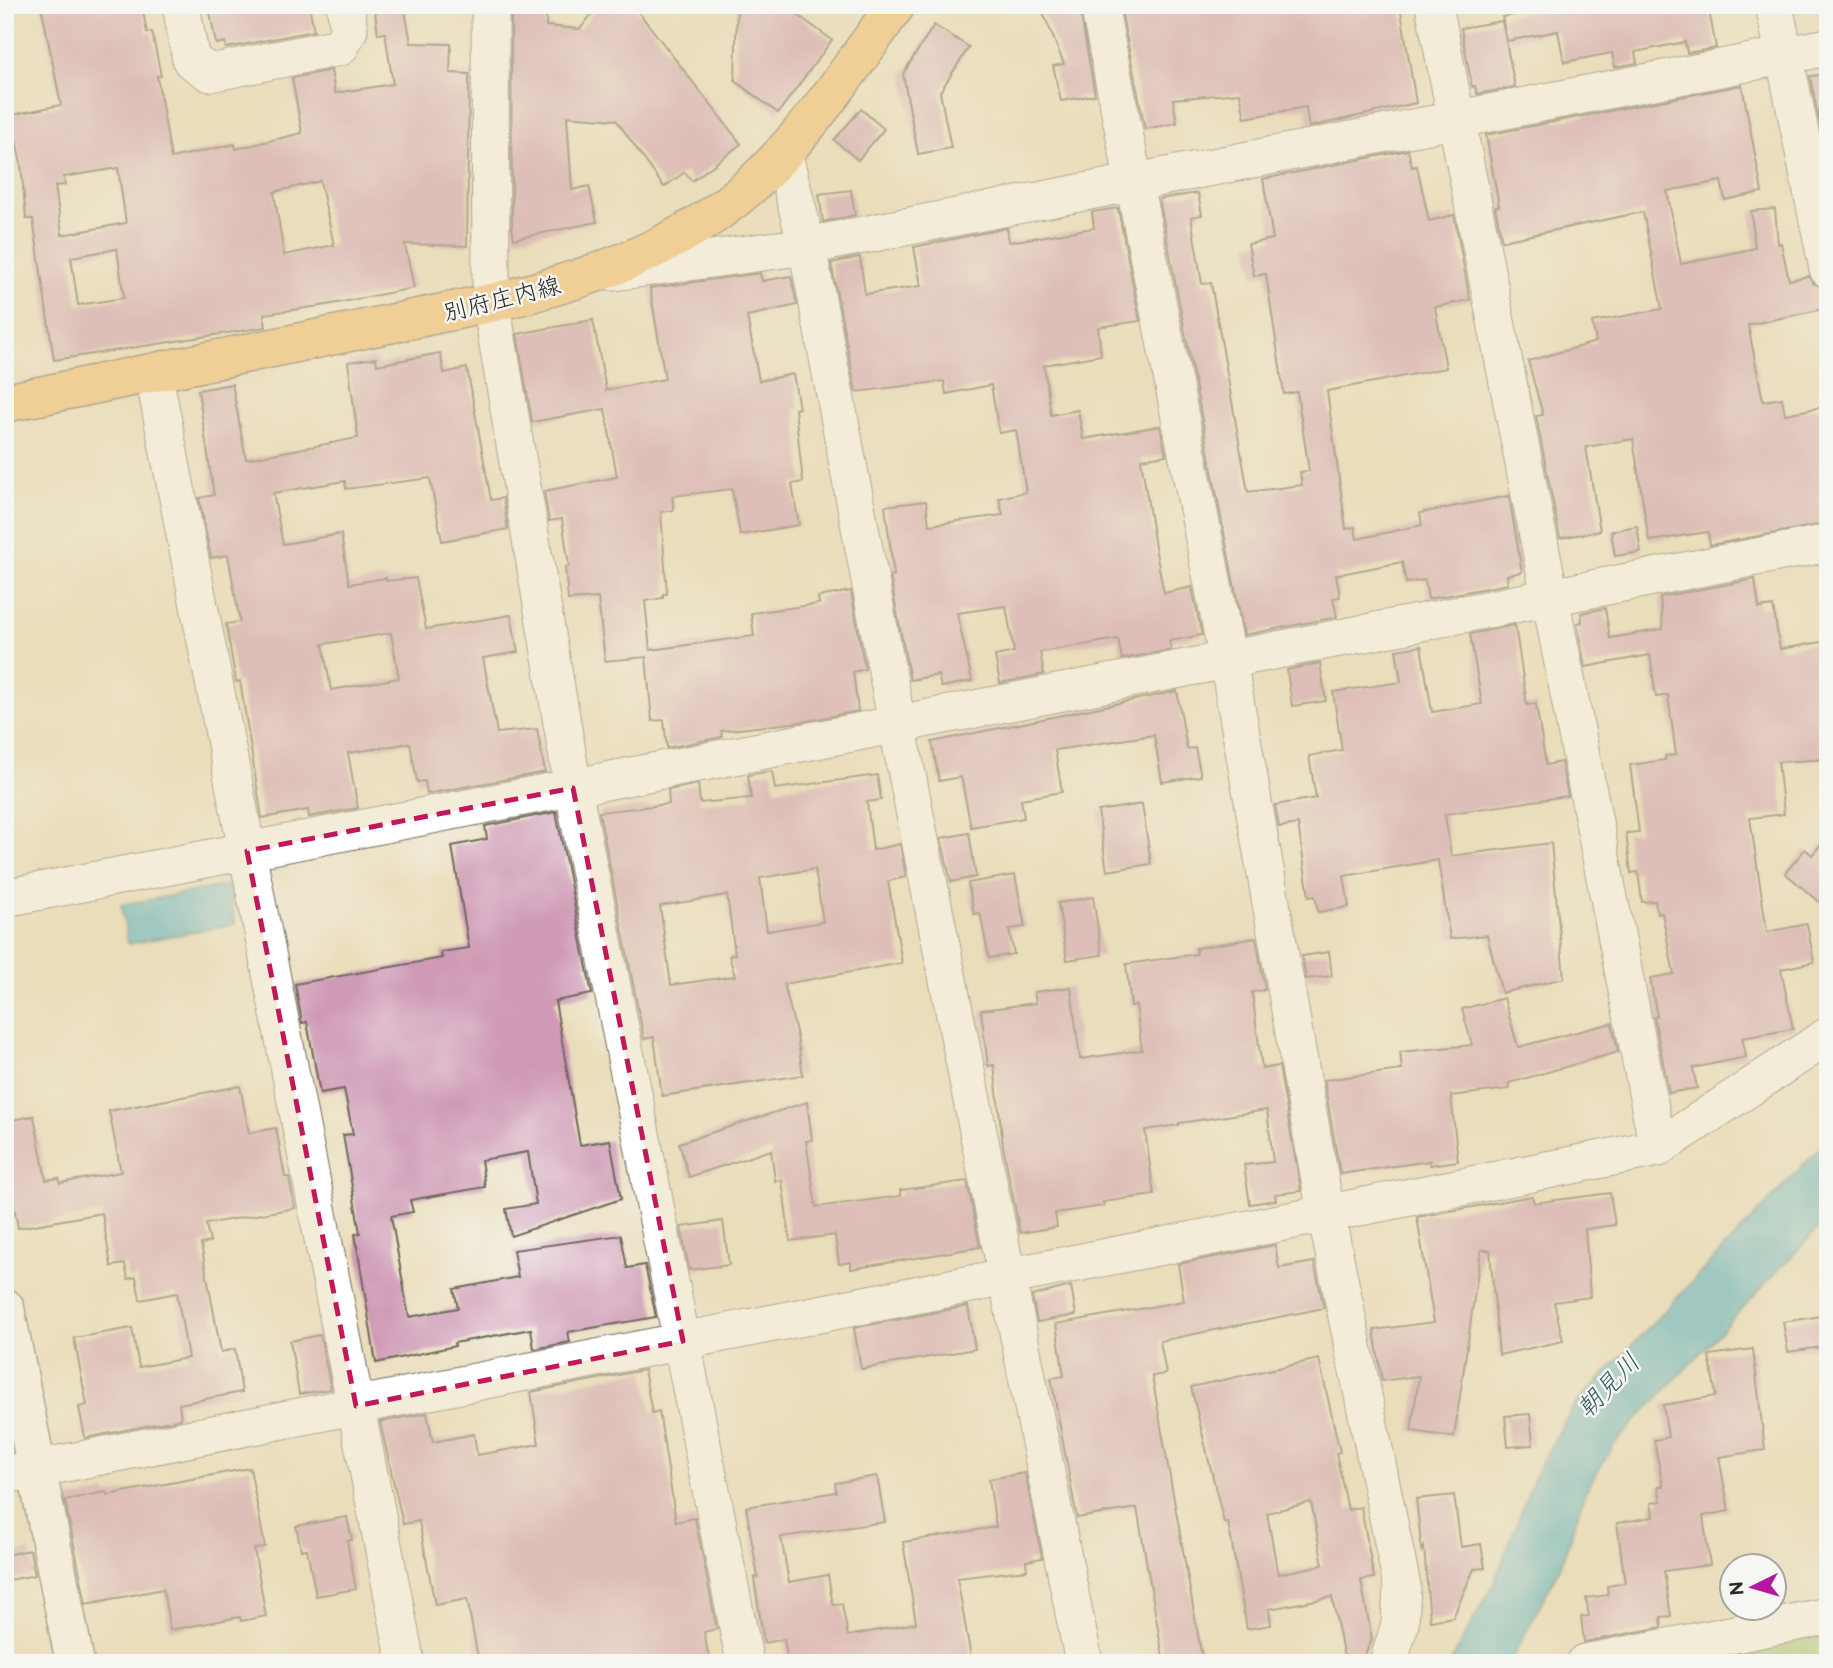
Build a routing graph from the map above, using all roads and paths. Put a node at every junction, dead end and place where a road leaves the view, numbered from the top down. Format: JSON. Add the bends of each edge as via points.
{"nodes":[{"id":1,"x":181,"y":5,"type":"edge"},
{"id":2,"x":345,"y":5,"type":"edge"},
{"id":3,"x":490,"y":5,"type":"edge"},
{"id":4,"x":896,"y":5,"type":"edge"},
{"id":5,"x":1098,"y":5,"type":"edge"},
{"id":6,"x":1434,"y":5,"type":"edge"},
{"id":7,"x":1774,"y":5,"type":"edge"},
{"id":8,"x":1828,"y":47,"type":"edge"},
{"id":9,"x":1784,"y":55,"type":"junction"},
{"id":10,"x":1456,"y":120,"type":"junction"},
{"id":11,"x":783,"y":152,"type":"junction"},
{"id":12,"x":1136,"y":182,"type":"junction"},
{"id":13,"x":807,"y":246,"type":"junction"},
{"id":14,"x":1828,"y":269,"type":"edge"},
{"id":15,"x":594,"y":274,"type":"junction"},
{"id":16,"x":491,"y":303,"type":"junction"},
{"id":17,"x":157,"y":391,"type":"dead end"},
{"id":18,"x":5,"y":403,"type":"edge"},
{"id":19,"x":1828,"y":543,"type":"edge"},
{"id":20,"x":1551,"y":597,"type":"junction"},
{"id":21,"x":1226,"y":660,"type":"junction"},
{"id":22,"x":897,"y":724,"type":"junction"},
{"id":23,"x":573,"y":788,"type":"junction"},
{"id":24,"x":247,"y":851,"type":"junction"},
{"id":25,"x":5,"y":898,"type":"edge"},
{"id":26,"x":1828,"y":1036,"type":"edge"},
{"id":27,"x":1658,"y":1148,"type":"junction"},
{"id":28,"x":1326,"y":1214,"type":"junction"},
{"id":29,"x":1005,"y":1277,"type":"junction"},
{"id":30,"x":5,"y":1308,"type":"edge"},
{"id":31,"x":683,"y":1341,"type":"junction"},
{"id":32,"x":356,"y":1406,"type":"junction"},
{"id":33,"x":21,"y":1472,"type":"edge"},
{"id":34,"x":1828,"y":1616,"type":"edge"},
{"id":35,"x":75,"y":1663,"type":"edge"},
{"id":36,"x":406,"y":1663,"type":"edge"},
{"id":37,"x":745,"y":1663,"type":"edge"},
{"id":38,"x":1084,"y":1663,"type":"edge"},
{"id":39,"x":1388,"y":1663,"type":"edge"},
{"id":40,"x":1585,"y":1663,"type":"edge"}],
"edges":[{"from":1,"to":2,"type":"street","via":[[191,60],[210,73],[340,47],[349,30]]},
{"from":3,"to":16,"type":"street"},
{"from":4,"to":11,"type":"main road","name":"別府庄内線","via":[[836,89]]},
{"from":5,"to":12,"type":"street"},
{"from":6,"to":10,"type":"street"},
{"from":7,"to":9,"type":"street"},
{"from":8,"to":9,"type":"street"},
{"from":9,"to":10,"type":"street"},
{"from":9,"to":14,"type":"street"},
{"from":10,"to":12,"type":"street"},
{"from":10,"to":20,"type":"street"},
{"from":11,"to":13,"type":"street"},
{"from":11,"to":15,"type":"main road","name":"別府庄内線","via":[[737,197],[687,231]]},
{"from":12,"to":13,"type":"street"},
{"from":12,"to":21,"type":"street"},
{"from":13,"to":15,"type":"street"},
{"from":13,"to":22,"type":"street"},
{"from":15,"to":16,"type":"main road","name":"別府庄内線"},
{"from":16,"to":18,"type":"main road","name":"別府庄内線"},
{"from":16,"to":23,"type":"street"},
{"from":17,"to":24,"type":"street"},
{"from":19,"to":20,"type":"street"},
{"from":20,"to":21,"type":"street"},
{"from":20,"to":27,"type":"street"},
{"from":21,"to":22,"type":"street"},
{"from":21,"to":28,"type":"street"},
{"from":22,"to":23,"type":"street"},
{"from":22,"to":29,"type":"street"},
{"from":23,"to":24,"type":"street"},
{"from":23,"to":31,"type":"street"},
{"from":24,"to":25,"type":"street"},
{"from":24,"to":32,"type":"street"},
{"from":26,"to":27,"type":"street"},
{"from":27,"to":28,"type":"street"},
{"from":28,"to":29,"type":"street"},
{"from":28,"to":39,"type":"street","via":[[1402,1586],[1400,1625]]},
{"from":29,"to":31,"type":"street"},
{"from":29,"to":38,"type":"street"},
{"from":30,"to":33,"type":"street"},
{"from":31,"to":32,"type":"street"},
{"from":31,"to":37,"type":"street"},
{"from":32,"to":33,"type":"street"},
{"from":32,"to":36,"type":"street"},
{"from":33,"to":35,"type":"street"},
{"from":34,"to":40,"type":"street"}]}
